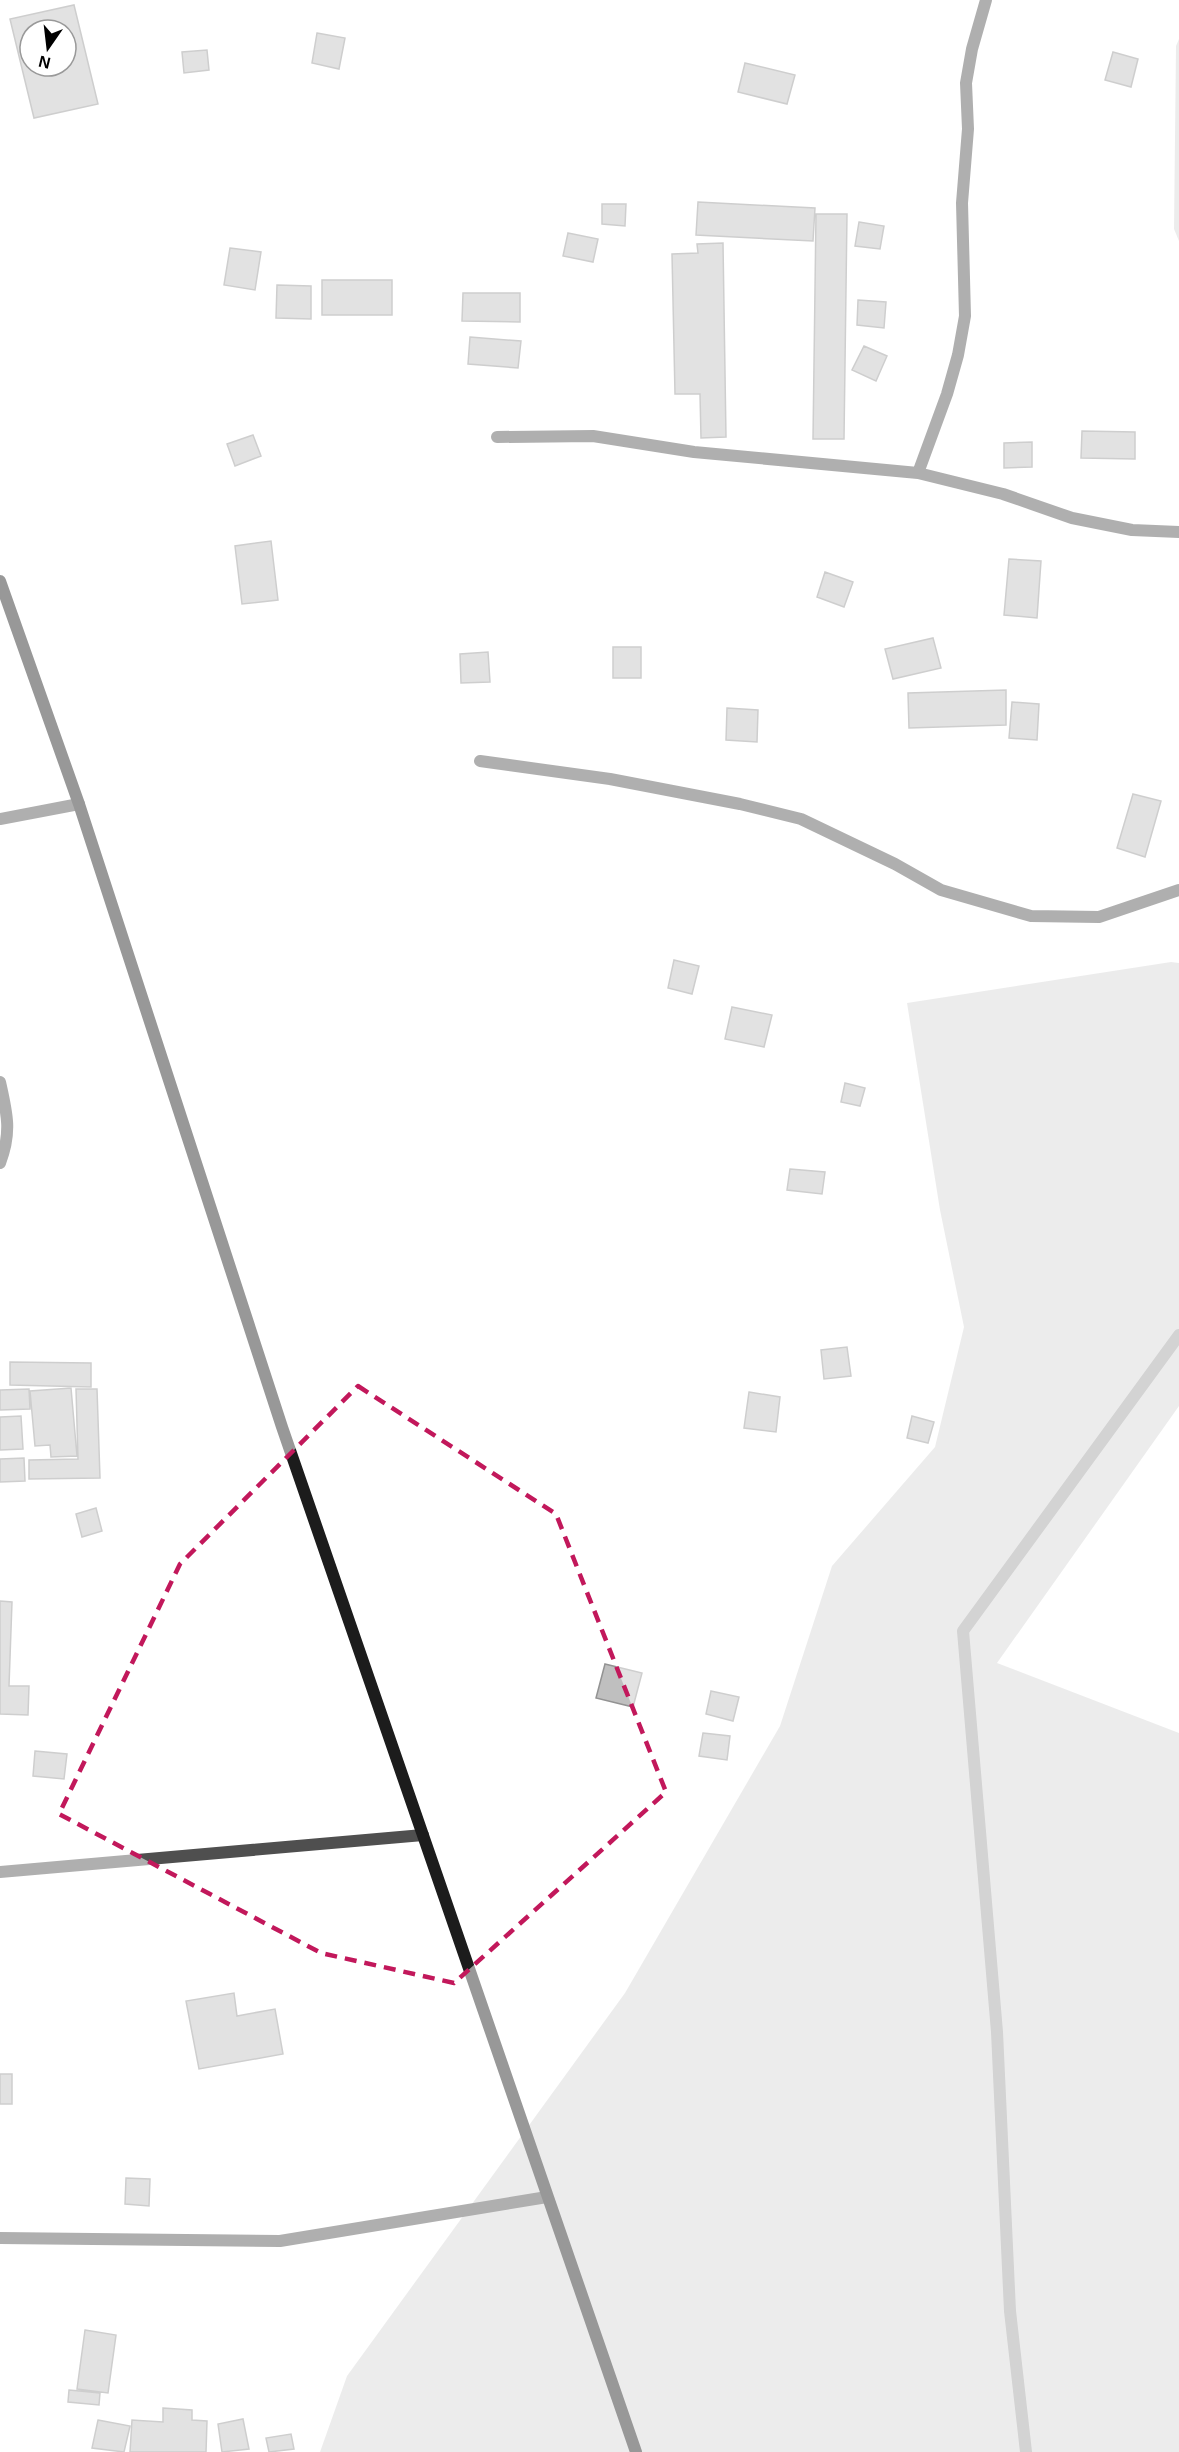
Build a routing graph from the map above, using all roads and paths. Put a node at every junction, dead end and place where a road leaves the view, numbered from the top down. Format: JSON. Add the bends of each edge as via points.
{"nodes":[{"id":1,"x":986,"y":0,"type":"edge"},
{"id":2,"x":497,"y":436,"type":"dead end"},
{"id":3,"x":918,"y":473,"type":"junction"},
{"id":4,"x":1179,"y":532,"type":"edge"},
{"id":5,"x":0,"y":581,"type":"edge"},
{"id":6,"x":480,"y":761,"type":"dead end"},
{"id":7,"x":79,"y":804,"type":"junction"},
{"id":8,"x":0,"y":819,"type":"edge"},
{"id":9,"x":1179,"y":890,"type":"edge"},
{"id":10,"x":0,"y":1082,"type":"edge"},
{"id":11,"x":0,"y":1163,"type":"edge"},
{"id":12,"x":423,"y":1835,"type":"junction"},
{"id":13,"x":0,"y":1872,"type":"edge"},
{"id":14,"x":547,"y":2197,"type":"junction"},
{"id":15,"x":0,"y":2238,"type":"edge"},
{"id":16,"x":636,"y":2452,"type":"edge"}],
"edges":[{"from":1,"to":3,"type":"street","via":[[966,83],[968,129],[962,203],[965,316],[947,394]]},
{"from":2,"to":3,"type":"street","via":[[593,436],[694,452]]},
{"from":3,"to":4,"type":"street","via":[[1003,494],[1072,518],[1132,530]]},
{"from":5,"to":7,"type":"main road"},
{"from":6,"to":9,"type":"street","via":[[610,779],[801,819],[941,890],[1031,916],[1099,917]]},
{"from":7,"to":8,"type":"street"},
{"from":7,"to":12,"type":"main road","via":[[282,1426]]},
{"from":10,"to":11,"type":"street","via":[[7,1114],[7,1143]]},
{"from":12,"to":13,"type":"street"},
{"from":12,"to":14,"type":"main road"},
{"from":14,"to":15,"type":"street","via":[[280,2241]]},
{"from":14,"to":16,"type":"main road"}]}
